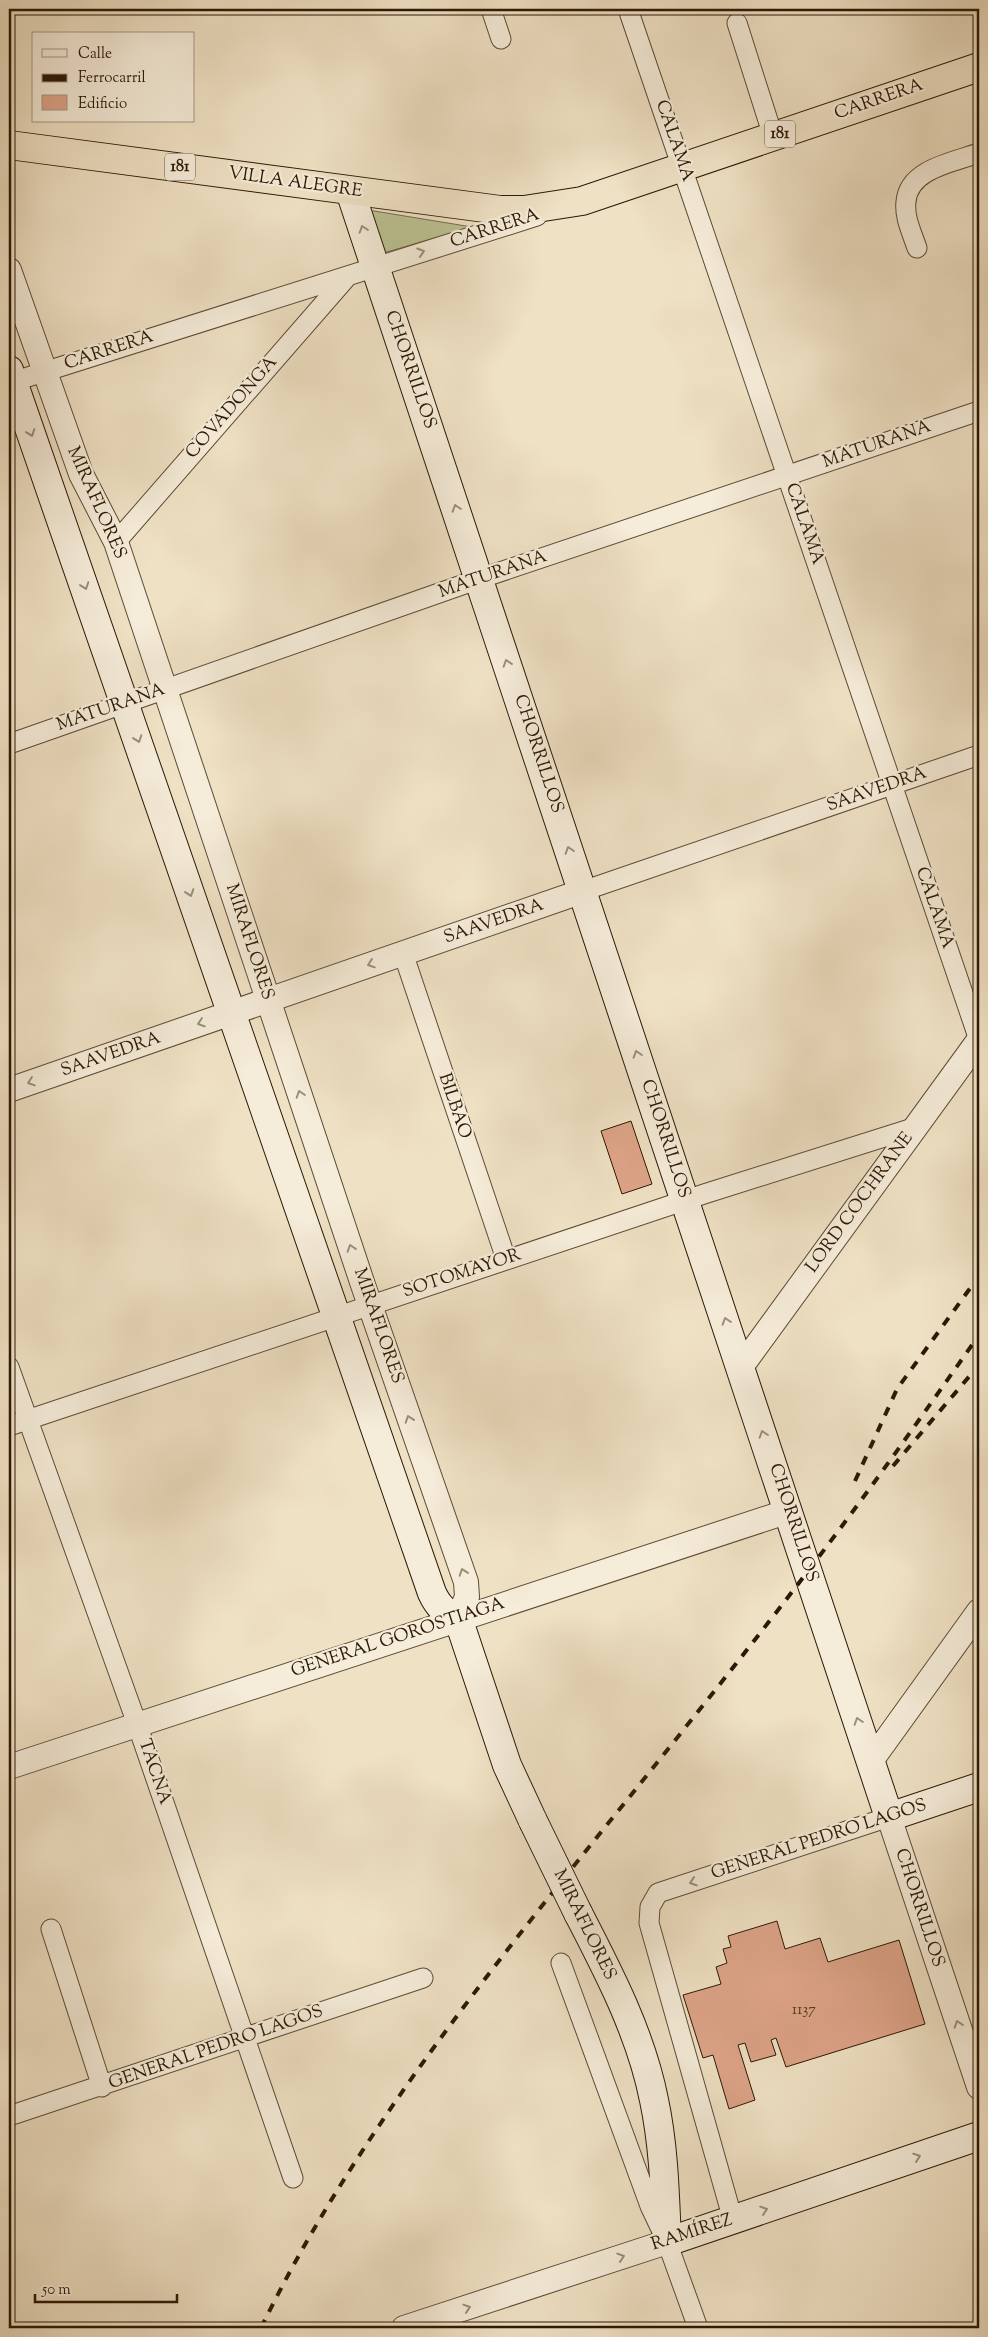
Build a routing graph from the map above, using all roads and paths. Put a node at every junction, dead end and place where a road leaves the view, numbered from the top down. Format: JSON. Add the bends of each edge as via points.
{"nodes":[{"id":1,"x":490,"y":9,"type":"edge"},
{"id":2,"x":628,"y":9,"type":"edge"},
{"id":3,"x":737,"y":22,"type":"dead end"},
{"id":4,"x":501,"y":39,"type":"dead end"},
{"id":5,"x":979,"y":67,"type":"edge"},
{"id":6,"x":773,"y":136,"type":"junction"},
{"id":7,"x":9,"y":145,"type":"edge"},
{"id":8,"x":979,"y":152,"type":"edge"},
{"id":9,"x":683,"y":167,"type":"junction"},
{"id":10,"x":350,"y":191,"type":"junction"},
{"id":11,"x":582,"y":201,"type":"junction"},
{"id":12,"x":917,"y":248,"type":"dead end"},
{"id":13,"x":375,"y":267,"type":"junction"},
{"id":14,"x":9,"y":270,"type":"edge"},
{"id":15,"x":349,"y":276,"type":"junction"},
{"id":16,"x":44,"y":372,"type":"junction"},
{"id":17,"x":10,"y":379,"type":"edge"},
{"id":18,"x":979,"y":411,"type":"edge"},
{"id":19,"x":787,"y":476,"type":"junction"},
{"id":20,"x":116,"y":542,"type":"junction"},
{"id":21,"x":480,"y":579,"type":"junction"},
{"id":22,"x":166,"y":689,"type":"junction"},
{"id":23,"x":126,"y":703,"type":"junction"},
{"id":24,"x":9,"y":744,"type":"edge"},
{"id":25,"x":979,"y":755,"type":"edge"},
{"id":26,"x":892,"y":785,"type":"junction"},
{"id":27,"x":583,"y":891,"type":"junction"},
{"id":28,"x":403,"y":953,"type":"junction"},
{"id":29,"x":268,"y":1000,"type":"junction"},
{"id":30,"x":231,"y":1013,"type":"junction"},
{"id":31,"x":979,"y":1040,"type":"edge"},
{"id":32,"x":9,"y":1090,"type":"edge"},
{"id":33,"x":916,"y":1127,"type":"junction"},
{"id":34,"x":686,"y":1200,"type":"junction"},
{"id":35,"x":506,"y":1259,"type":"junction"},
{"id":36,"x":370,"y":1305,"type":"junction"},
{"id":37,"x":335,"y":1317,"type":"junction"},
{"id":38,"x":9,"y":1367,"type":"edge"},
{"id":39,"x":741,"y":1367,"type":"junction"},
{"id":40,"x":27,"y":1420,"type":"junction"},
{"id":41,"x":9,"y":1426,"type":"edge"},
{"id":42,"x":789,"y":1511,"type":"junction"},
{"id":43,"x":979,"y":1610,"type":"edge"},
{"id":44,"x":458,"y":1618,"type":"junction"},
{"id":45,"x":137,"y":1724,"type":"junction"},
{"id":46,"x":871,"y":1761,"type":"junction"},
{"id":47,"x":9,"y":1767,"type":"edge"},
{"id":48,"x":979,"y":1787,"type":"edge"},
{"id":49,"x":889,"y":1817,"type":"junction"},
{"id":50,"x":51,"y":1929,"type":"dead end"},
{"id":51,"x":561,"y":1963,"type":"dead end"},
{"id":52,"x":423,"y":1978,"type":"dead end"},
{"id":53,"x":246,"y":2036,"type":"junction"},
{"id":54,"x":102,"y":2086,"type":"junction"},
{"id":55,"x":979,"y":2087,"type":"edge"},
{"id":56,"x":9,"y":2116,"type":"edge"},
{"id":57,"x":979,"y":2136,"type":"edge"},
{"id":58,"x":293,"y":2178,"type":"dead end"},
{"id":59,"x":733,"y":2220,"type":"junction"},
{"id":60,"x":668,"y":2242,"type":"junction"},
{"id":61,"x":404,"y":2328,"type":"edge"},
{"id":62,"x":698,"y":2328,"type":"edge"}],
"edges":[{"from":1,"to":4,"type":"street"},
{"from":2,"to":9,"type":"street","name":"CALAMA"},
{"from":3,"to":6,"type":"street"},
{"from":5,"to":6,"type":"highway","name":"CARRERA","number":"181"},
{"from":6,"to":9,"type":"highway","name":"CARRERA","number":"181"},
{"from":7,"to":10,"type":"highway","name":"VILLA ALEGRE","number":"181"},
{"from":8,"to":12,"type":"street","via":[[926,172],[911,185],[906,210]]},
{"from":9,"to":11,"type":"highway","name":"CARRERA","number":"181"},
{"from":9,"to":19,"type":"street","name":"CALAMA"},
{"from":10,"to":11,"type":"highway","name":"VILLA ALEGRE","number":"181","via":[[500,210],[533,209]]},
{"from":13,"to":10,"type":"main road","name":"CHORRILLOS","one_way":true},
{"from":13,"to":11,"type":"street","name":"CARRERA","one_way":true},
{"from":13,"to":15,"type":"street","name":"CARRERA"},
{"from":21,"to":13,"type":"main road","name":"CHORRILLOS","one_way":true},
{"from":14,"to":16,"type":"street","name":"MIRAFLORES"},
{"from":15,"to":16,"type":"street","name":"CARRERA"},
{"from":15,"to":20,"type":"street","name":"COVADONGA"},
{"from":16,"to":17,"type":"street","name":"CARRERA"},
{"from":16,"to":20,"type":"street","name":"MIRAFLORES","via":[[81,474]]},
{"from":17,"to":23,"type":"main road","name":"MIRAFLORES","one_way":true},
{"from":18,"to":19,"type":"street","name":"MATURANA"},
{"from":19,"to":21,"type":"street","name":"MATURANA"},
{"from":19,"to":26,"type":"street","name":"CALAMA"},
{"from":20,"to":22,"type":"street","name":"MIRAFLORES"},
{"from":21,"to":22,"type":"street","name":"MATURANA"},
{"from":27,"to":21,"type":"main road","name":"CHORRILLOS","one_way":true},
{"from":22,"to":23,"type":"street","name":"MATURANA"},
{"from":22,"to":29,"type":"street","name":"MIRAFLORES"},
{"from":23,"to":24,"type":"street","name":"MATURANA"},
{"from":23,"to":30,"type":"main road","name":"MIRAFLORES","one_way":true},
{"from":25,"to":26,"type":"street","name":"SAAVEDRA"},
{"from":26,"to":27,"type":"street","name":"SAAVEDRA"},
{"from":26,"to":31,"type":"street","name":"CALAMA"},
{"from":27,"to":28,"type":"street","name":"SAAVEDRA"},
{"from":34,"to":27,"type":"main road","name":"CHORRILLOS","one_way":true},
{"from":28,"to":29,"type":"street","name":"SAAVEDRA","one_way":true},
{"from":28,"to":35,"type":"street","name":"BILBAO"},
{"from":29,"to":30,"type":"street","name":"SAAVEDRA"},
{"from":36,"to":29,"type":"street","name":"MIRAFLORES","one_way":true},
{"from":30,"to":32,"type":"street","name":"SAAVEDRA","one_way":true},
{"from":30,"to":37,"type":"main road","name":"MIRAFLORES"},
{"from":31,"to":33,"type":"street","name":"LORD COCHRANE"},
{"from":33,"to":34,"type":"street","name":"SOTOMAYOR"},
{"from":33,"to":39,"type":"street","name":"LORD COCHRANE"},
{"from":34,"to":35,"type":"street","name":"SOTOMAYOR"},
{"from":39,"to":34,"type":"main road","name":"CHORRILLOS","one_way":true},
{"from":35,"to":36,"type":"street","name":"SOTOMAYOR"},
{"from":36,"to":37,"type":"street","name":"SOTOMAYOR"},
{"from":44,"to":36,"type":"street","name":"MIRAFLORES","one_way":true,"via":[[467,1598],[466,1582]]},
{"from":37,"to":40,"type":"street","name":"SOTOMAYOR"},
{"from":37,"to":44,"type":"main road","name":"MIRAFLORES","via":[[432,1593],[447,1614]]},
{"from":38,"to":40,"type":"street","name":"TACNA"},
{"from":42,"to":39,"type":"main road","name":"CHORRILLOS","one_way":true},
{"from":40,"to":41,"type":"street","name":"SOTOMAYOR"},
{"from":40,"to":45,"type":"street","name":"TACNA"},
{"from":42,"to":44,"type":"street","name":"GENERAL GOROSTIAGA"},
{"from":46,"to":42,"type":"main road","name":"CHORRILLOS","one_way":true},
{"from":43,"to":46,"type":"street"},
{"from":44,"to":45,"type":"street","name":"GENERAL GOROSTIAGA"},
{"from":44,"to":60,"type":"main road","name":"MIRAFLORES","bridge":true,"via":[[504,1758],[622,2003],[648,2073],[659,2127]]},
{"from":45,"to":47,"type":"street","name":"GENERAL GOROSTIAGA"},
{"from":45,"to":53,"type":"street","name":"TACNA"},
{"from":46,"to":49,"type":"main road","name":"CHORRILLOS"},
{"from":48,"to":49,"type":"main road","name":"GENERAL PEDRO LAGOS"},
{"from":55,"to":49,"type":"street","name":"CHORRILLOS","one_way":true},
{"from":49,"to":59,"type":"street","name":"GENERAL PEDRO LAGOS","one_way":true,"via":[[658,1894],[650,1907],[649,1922]]},
{"from":50,"to":54,"type":"street"},
{"from":51,"to":60,"type":"street","name":"MIRAFLORES","via":[[650,2206]]},
{"from":52,"to":53,"type":"street","name":"GENERAL PEDRO LAGOS"},
{"from":53,"to":54,"type":"street","name":"GENERAL PEDRO LAGOS"},
{"from":53,"to":58,"type":"street","name":"TACNA"},
{"from":54,"to":56,"type":"street","name":"GENERAL PEDRO LAGOS"},
{"from":59,"to":57,"type":"main road","name":"RAMÍREZ","one_way":true},
{"from":59,"to":60,"type":"main road","name":"RAMÍREZ"},
{"from":61,"to":60,"type":"street","name":"RAMÍREZ","one_way":true},
{"from":60,"to":62,"type":"street","name":"MIRAFLORES"}]}
